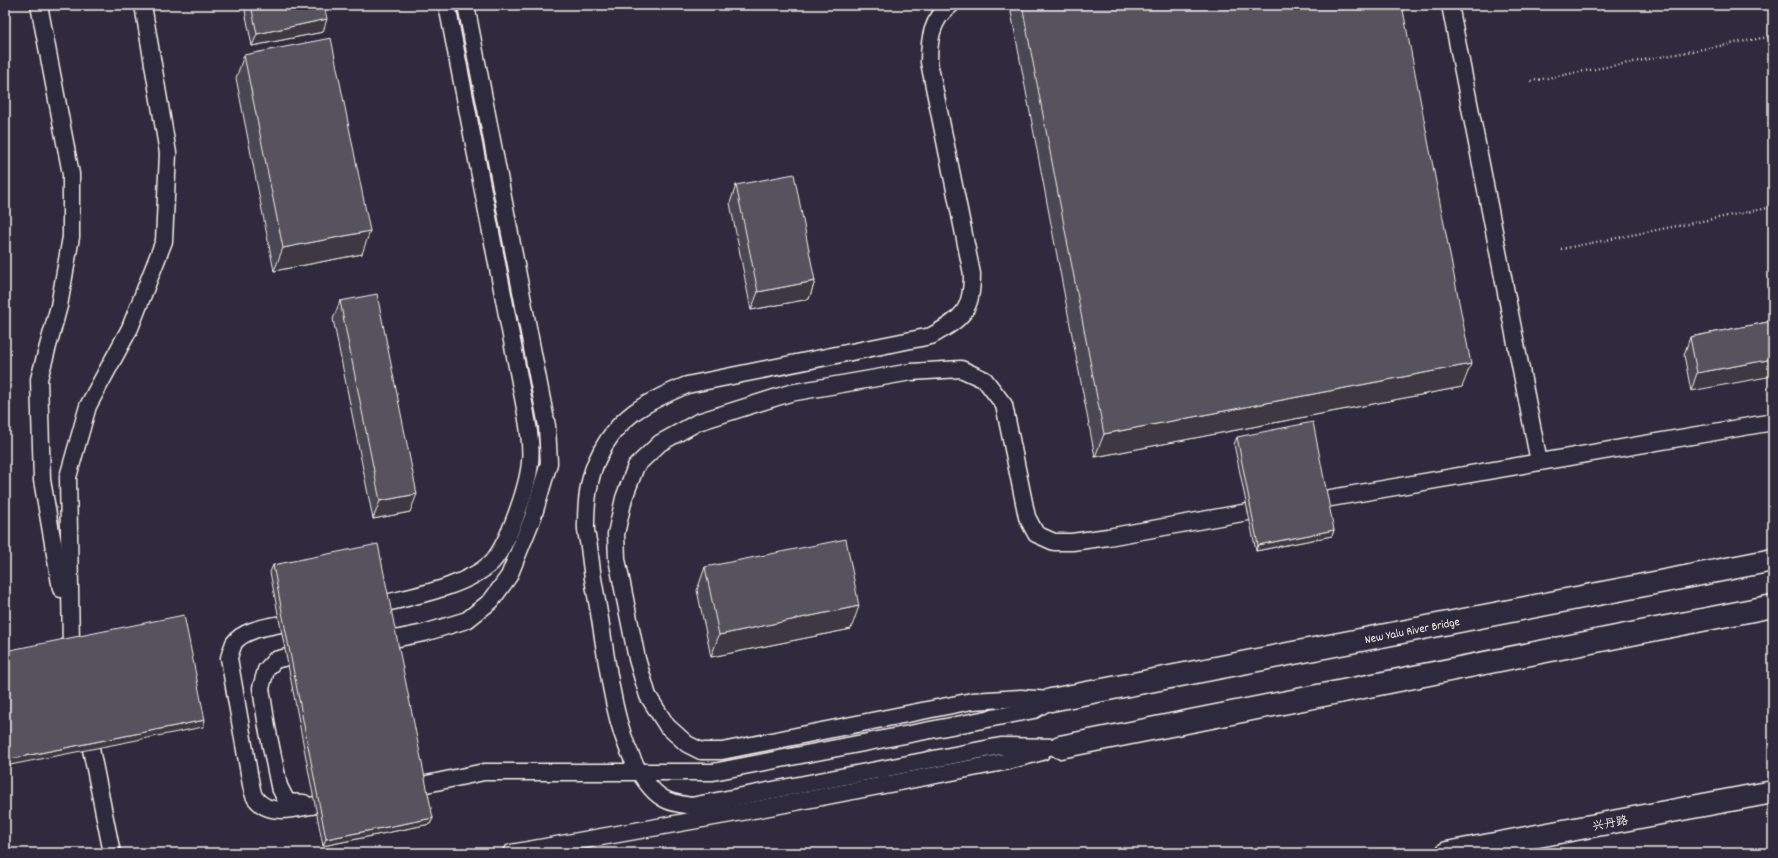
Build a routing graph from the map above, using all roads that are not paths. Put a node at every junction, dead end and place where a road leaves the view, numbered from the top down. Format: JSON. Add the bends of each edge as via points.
{"nodes":[{"id":1,"x":39,"y":5,"type":"edge"},
{"id":2,"x":143,"y":5,"type":"edge"},
{"id":3,"x":447,"y":5,"type":"edge"},
{"id":4,"x":466,"y":5,"type":"edge"},
{"id":5,"x":951,"y":5,"type":"edge"},
{"id":6,"x":1450,"y":5,"type":"edge"},
{"id":7,"x":1773,"y":422,"type":"edge"},
{"id":8,"x":1539,"y":462,"type":"junction"},
{"id":9,"x":1324,"y":499,"type":"edge"},
{"id":10,"x":1248,"y":512,"type":"dead end"},
{"id":11,"x":1773,"y":560,"type":"edge"},
{"id":12,"x":386,"y":603,"type":"edge"},
{"id":13,"x":1773,"y":606,"type":"edge"},
{"id":14,"x":281,"y":624,"type":"dead end"},
{"id":15,"x":394,"y":639,"type":"edge"},
{"id":16,"x":287,"y":658,"type":"dead end"},
{"id":17,"x":1052,"y":700,"type":"junction"},
{"id":18,"x":1060,"y":747,"type":"junction"},
{"id":19,"x":91,"y":749,"type":"edge"},
{"id":20,"x":641,"y":772,"type":"junction"},
{"id":21,"x":422,"y":784,"type":"edge"},
{"id":22,"x":1773,"y":792,"type":"edge"},
{"id":23,"x":112,"y":853,"type":"edge"},
{"id":24,"x":512,"y":853,"type":"edge"},
{"id":25,"x":1447,"y":853,"type":"edge"}],
"edges":[{"from":1,"to":2,"type":"lane","via":[[71,174],[71,237],[59,306],[39,379],[42,480],[71,644],[68,477],[88,406],[130,328],[164,241],[168,153]]},
{"from":3,"to":12,"type":"lane","via":[[525,408],[530,436],[530,462],[526,485],[508,535],[491,563],[449,586]]},
{"from":4,"to":15,"type":"lane","via":[[547,426],[549,463],[533,517],[510,576],[491,601],[467,620]]},
{"from":5,"to":20,"type":"lane","via":[[934,24],[929,42],[929,62],[972,274],[972,294],[966,308],[950,325],[931,336],[724,377],[681,388],[634,411],[611,433],[597,459],[590,486],[586,523],[591,569],[616,707],[632,759]]},
{"from":6,"to":8,"type":"lane"},
{"from":7,"to":8,"type":"lane"},
{"from":8,"to":9,"type":"lane"},
{"from":10,"to":17,"type":"lane","via":[[1072,542],[1054,542],[1036,534],[1027,518],[1004,405],[985,380],[961,369],[911,372],[790,393],[698,422],[660,443],[636,466],[624,498],[616,534],[617,559],[637,659],[648,696],[667,726],[687,744],[701,751],[722,751],[972,701],[1021,698]]},
{"from":11,"to":17,"type":"highway","name":"New Yalu River Bridge"},
{"from":13,"to":18,"type":"highway"},
{"from":14,"to":16,"type":"lane","via":[[247,633],[235,643],[228,658],[255,799],[266,807],[283,810],[316,805],[287,802],[279,786],[267,727],[261,688],[266,670],[275,660]]},
{"from":17,"to":20,"type":"lane","via":[[1034,710],[713,772]]},
{"from":18,"to":20,"type":"lane","via":[[1001,746],[691,806],[667,802],[651,788]]},
{"from":18,"to":24,"type":"lane","via":[[1004,762]]},
{"from":19,"to":23,"type":"lane"},
{"from":20,"to":21,"type":"lane","via":[[484,772]]},
{"from":22,"to":25,"type":"highway","name":"兴丹路"}]}
